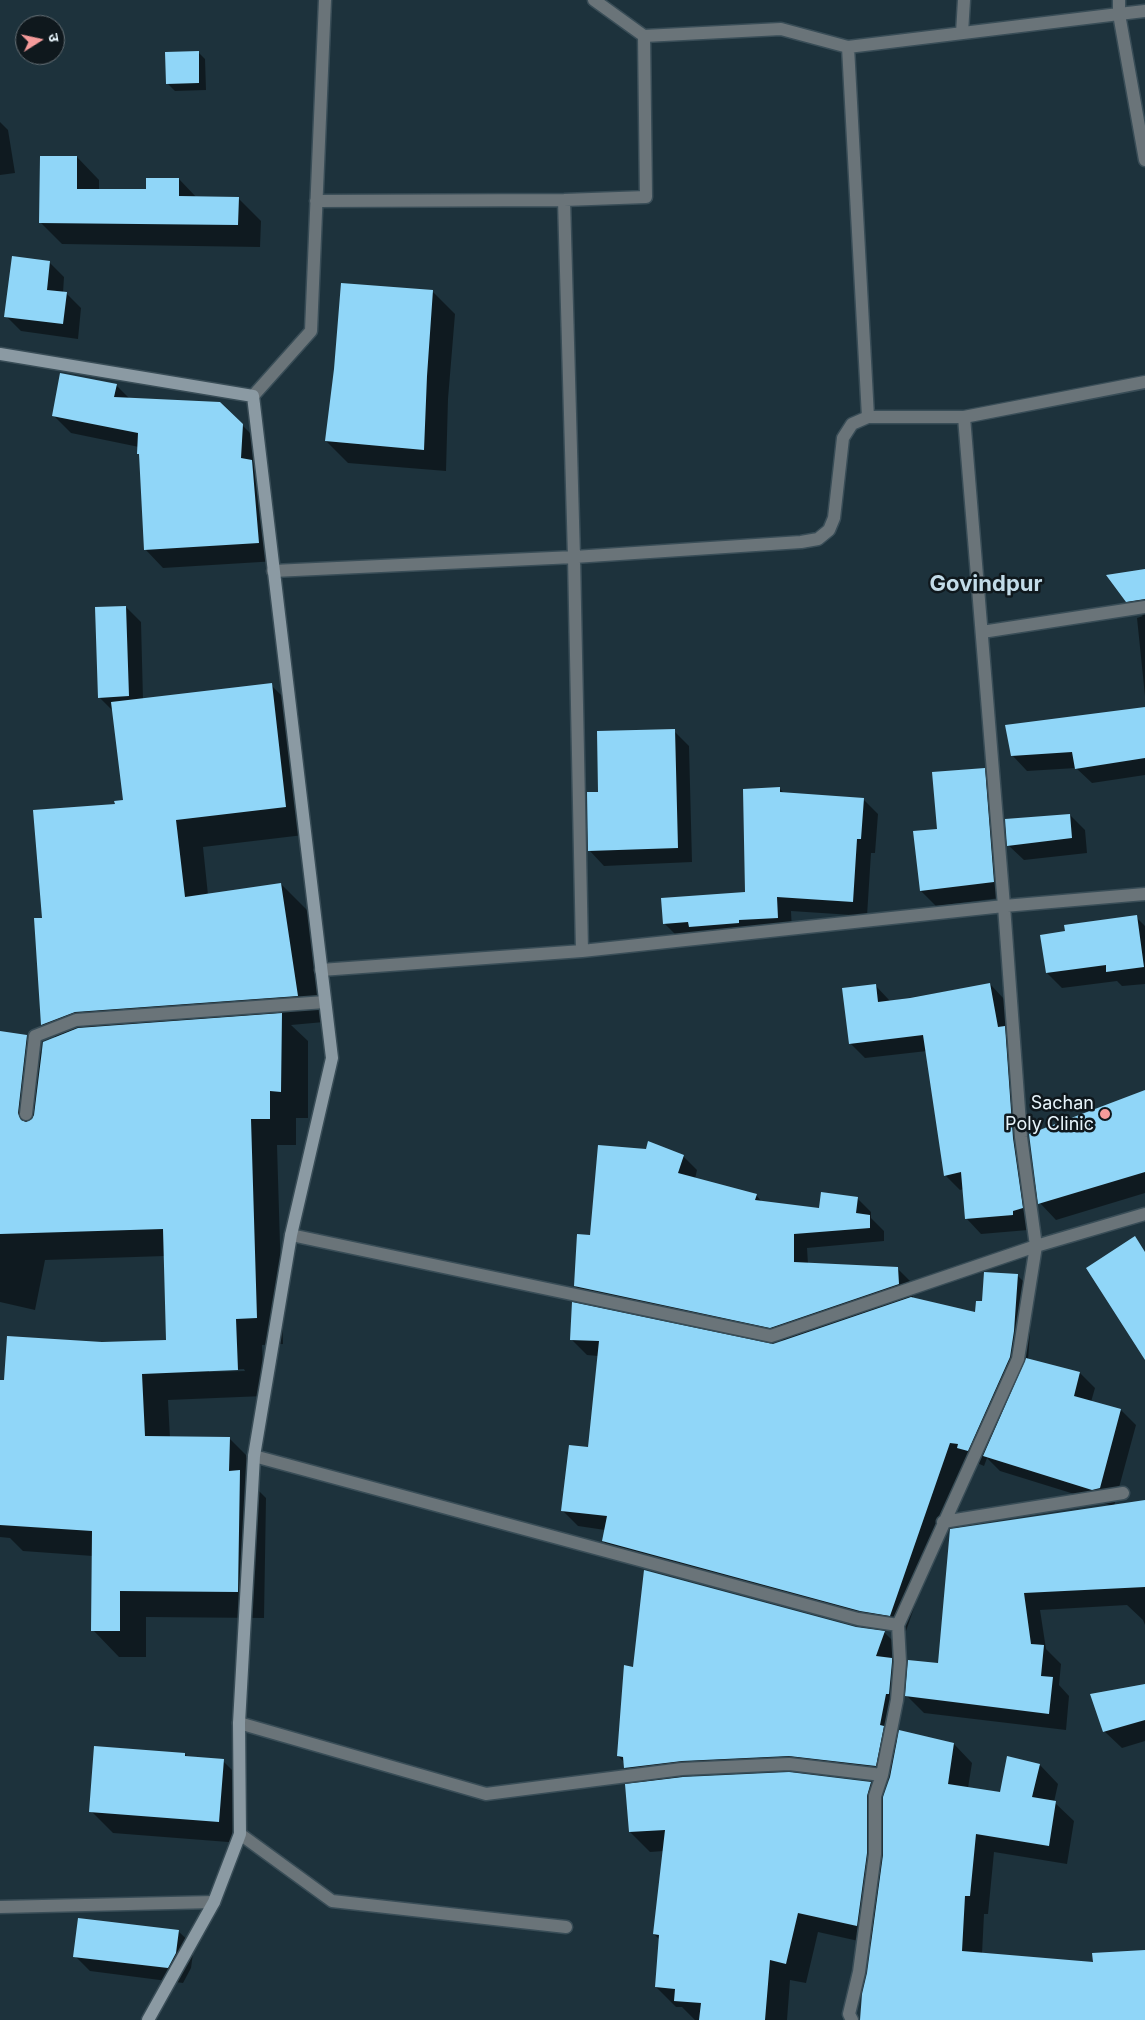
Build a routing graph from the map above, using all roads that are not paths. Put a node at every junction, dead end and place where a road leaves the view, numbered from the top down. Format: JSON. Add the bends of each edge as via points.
{"nodes":[{"id":1,"x":325,"y":0,"type":"edge"},
{"id":2,"x":594,"y":0,"type":"edge"},
{"id":3,"x":964,"y":0,"type":"edge"},
{"id":4,"x":1119,"y":0,"type":"edge"},
{"id":5,"x":1145,"y":11,"type":"edge"},
{"id":6,"x":1119,"y":14,"type":"junction"},
{"id":7,"x":962,"y":33,"type":"junction"},
{"id":8,"x":644,"y":36,"type":"junction"},
{"id":9,"x":848,"y":47,"type":"junction"},
{"id":10,"x":1145,"y":160,"type":"edge"},
{"id":11,"x":564,"y":200,"type":"junction"},
{"id":12,"x":316,"y":201,"type":"junction"},
{"id":13,"x":0,"y":354,"type":"edge"},
{"id":14,"x":1145,"y":382,"type":"edge"},
{"id":15,"x":253,"y":396,"type":"junction"},
{"id":16,"x":868,"y":417,"type":"junction"},
{"id":17,"x":964,"y":417,"type":"junction"},
{"id":18,"x":574,"y":557,"type":"junction"},
{"id":19,"x":274,"y":571,"type":"junction"},
{"id":20,"x":1145,"y":607,"type":"edge"},
{"id":21,"x":982,"y":632,"type":"junction"},
{"id":22,"x":1145,"y":894,"type":"edge"},
{"id":23,"x":1004,"y":906,"type":"junction"},
{"id":24,"x":582,"y":951,"type":"junction"},
{"id":25,"x":322,"y":970,"type":"junction"},
{"id":26,"x":325,"y":1002,"type":"junction"},
{"id":27,"x":26,"y":1114,"type":"dead end"},
{"id":28,"x":1145,"y":1214,"type":"edge"},
{"id":29,"x":291,"y":1235,"type":"junction"},
{"id":30,"x":1036,"y":1246,"type":"junction"},
{"id":31,"x":254,"y":1456,"type":"junction"},
{"id":32,"x":1123,"y":1492,"type":"dead end"},
{"id":33,"x":943,"y":1522,"type":"junction"},
{"id":34,"x":898,"y":1625,"type":"junction"},
{"id":35,"x":239,"y":1723,"type":"junction"},
{"id":36,"x":882,"y":1775,"type":"junction"},
{"id":37,"x":240,"y":1834,"type":"junction"},
{"id":38,"x":214,"y":1902,"type":"junction"},
{"id":39,"x":0,"y":1907,"type":"edge"},
{"id":40,"x":566,"y":1927,"type":"dead end"},
{"id":41,"x":148,"y":2020,"type":"edge"},
{"id":42,"x":852,"y":2020,"type":"edge"}],
"edges":[{"from":1,"to":12,"type":"street"},
{"from":2,"to":8,"type":"street"},
{"from":3,"to":7,"type":"street"},
{"from":4,"to":6,"type":"street"},
{"from":5,"to":6,"type":"street"},
{"from":6,"to":7,"type":"street"},
{"from":6,"to":10,"type":"street"},
{"from":7,"to":9,"type":"street"},
{"from":8,"to":9,"type":"street","via":[[781,29]]},
{"from":8,"to":11,"type":"street","via":[[646,197]]},
{"from":9,"to":16,"type":"street"},
{"from":11,"to":12,"type":"street"},
{"from":11,"to":18,"type":"street"},
{"from":12,"to":15,"type":"street","via":[[311,331]]},
{"from":13,"to":15,"type":"street"},
{"from":14,"to":17,"type":"street"},
{"from":15,"to":19,"type":"street"},
{"from":16,"to":17,"type":"street"},
{"from":16,"to":18,"type":"street","via":[[852,424],[843,438],[834,518],[829,530],[818,539]]},
{"from":17,"to":21,"type":"street"},
{"from":18,"to":19,"type":"street"},
{"from":18,"to":24,"type":"street"},
{"from":19,"to":25,"type":"street"},
{"from":20,"to":21,"type":"street"},
{"from":21,"to":23,"type":"street"},
{"from":22,"to":23,"type":"street"},
{"from":23,"to":24,"type":"street"},
{"from":23,"to":30,"type":"street","via":[[1021,1137]]},
{"from":24,"to":25,"type":"street"},
{"from":25,"to":26,"type":"street"},
{"from":26,"to":27,"type":"street","via":[[76,1020],[35,1036]]},
{"from":26,"to":29,"type":"street","via":[[332,1058]]},
{"from":28,"to":30,"type":"street"},
{"from":29,"to":30,"type":"street","via":[[771,1336]]},
{"from":29,"to":31,"type":"street"},
{"from":30,"to":33,"type":"street","via":[[1018,1359]]},
{"from":31,"to":34,"type":"street","via":[[848,1617]]},
{"from":31,"to":35,"type":"street"},
{"from":32,"to":33,"type":"street"},
{"from":33,"to":34,"type":"street"},
{"from":34,"to":36,"type":"street","via":[[897,1700]]},
{"from":35,"to":36,"type":"street","via":[[486,1794],[682,1769],[789,1764]]},
{"from":35,"to":37,"type":"street"},
{"from":36,"to":42,"type":"street","via":[[875,1796],[875,1854],[859,1972],[849,2014]]},
{"from":37,"to":38,"type":"street"},
{"from":37,"to":40,"type":"street","via":[[332,1901]]},
{"from":38,"to":39,"type":"street"},
{"from":38,"to":41,"type":"street"}]}
